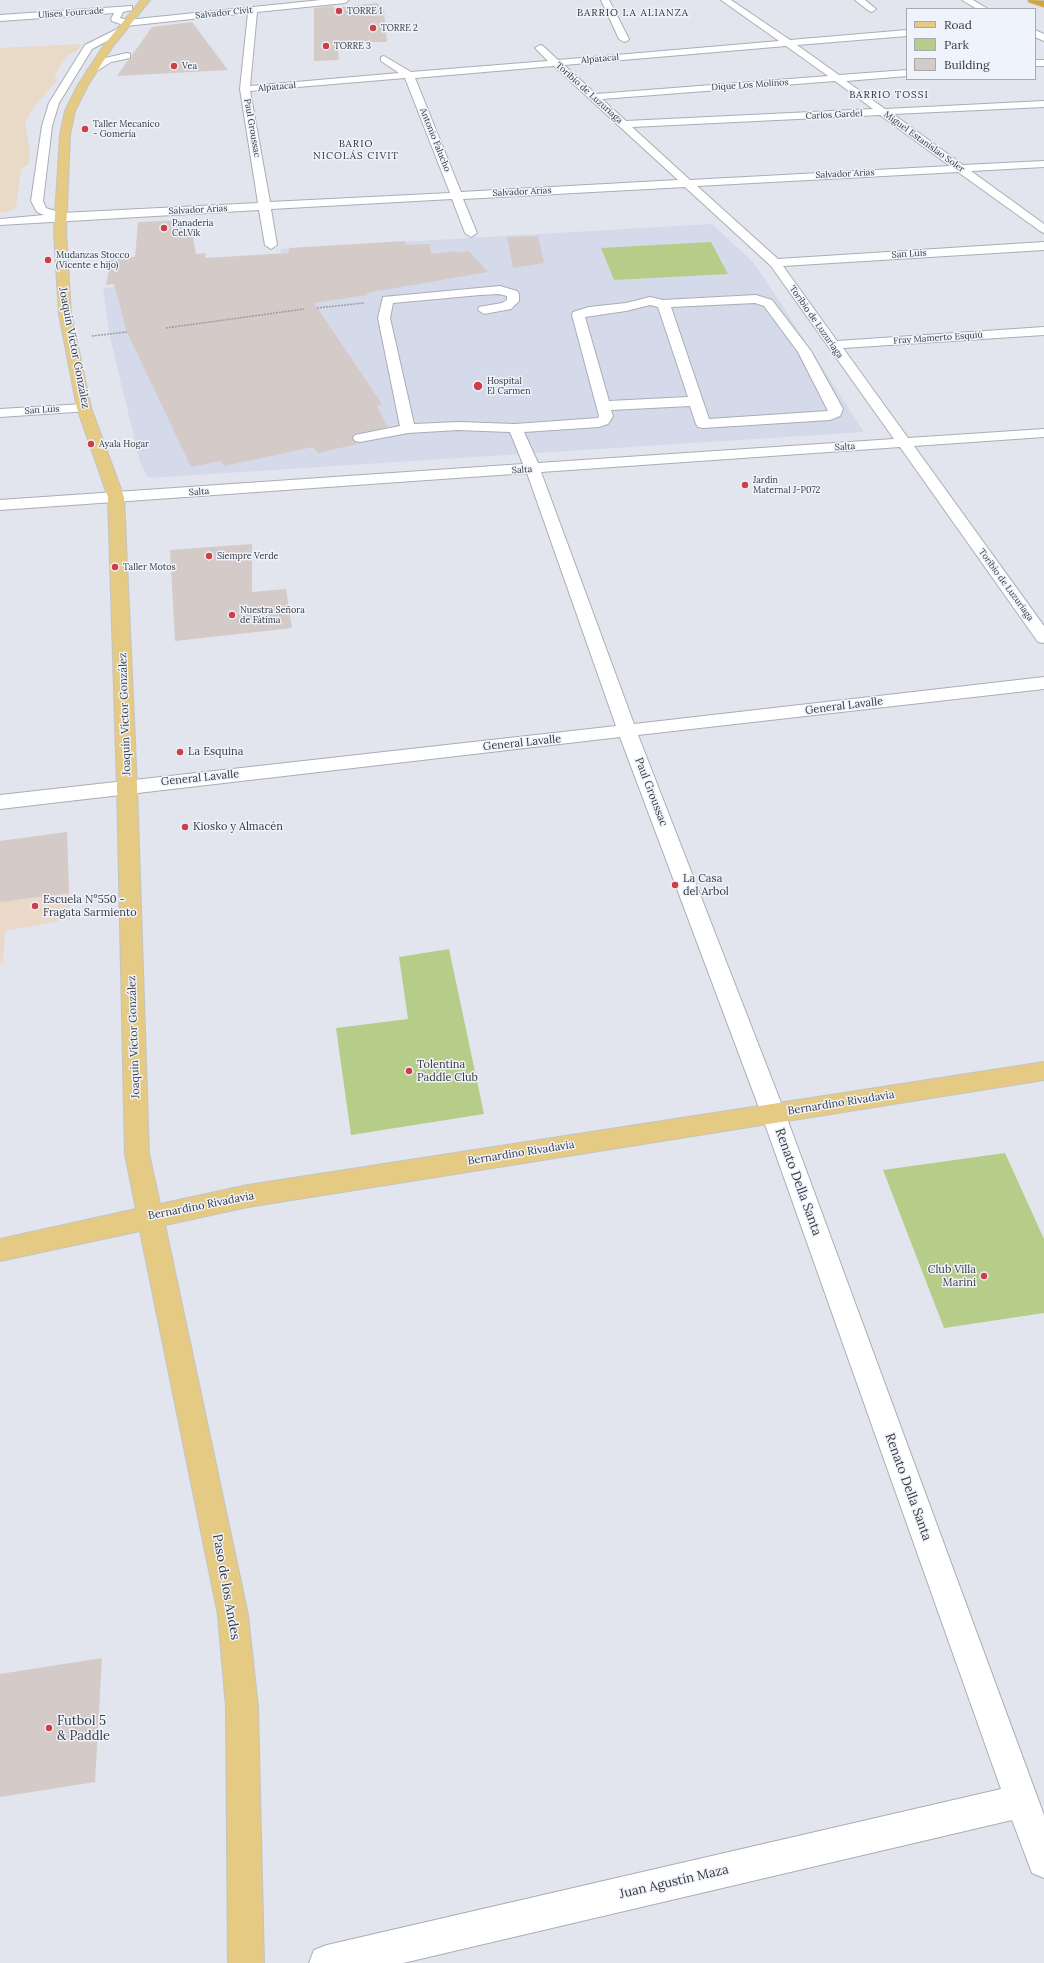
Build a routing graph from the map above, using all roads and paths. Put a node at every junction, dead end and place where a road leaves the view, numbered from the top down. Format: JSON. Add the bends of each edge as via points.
{"nodes":[{"id":1,"x":345,"y":0,"type":"edge"},
{"id":2,"x":605,"y":0,"type":"edge"},
{"id":3,"x":725,"y":0,"type":"edge"},
{"id":4,"x":859,"y":0,"type":"edge"},
{"id":5,"x":966,"y":0,"type":"edge"},
{"id":6,"x":1032,"y":0,"type":"edge"},
{"id":7,"x":144,"y":2,"type":"edge"},
{"id":8,"x":1044,"y":4,"type":"edge"},
{"id":9,"x":982,"y":8,"type":"edge"},
{"id":10,"x":872,"y":9,"type":"dead end"},
{"id":11,"x":120,"y":10,"type":"junction"},
{"id":12,"x":253,"y":10,"type":"junction"},
{"id":13,"x":0,"y":18,"type":"edge"},
{"id":14,"x":124,"y":27,"type":"junction"},
{"id":15,"x":906,"y":33,"type":"edge"},
{"id":16,"x":624,"y":39,"type":"dead end"},
{"id":17,"x":788,"y":44,"type":"junction"},
{"id":18,"x":540,"y":48,"type":"dead end"},
{"id":19,"x":127,"y":56,"type":"dead end"},
{"id":20,"x":384,"y":59,"type":"dead end"},
{"id":21,"x":556,"y":63,"type":"junction"},
{"id":22,"x":92,"y":70,"type":"junction"},
{"id":23,"x":906,"y":73,"type":"edge"},
{"id":24,"x":409,"y":75,"type":"junction"},
{"id":25,"x":836,"y":78,"type":"junction"},
{"id":26,"x":245,"y":89,"type":"junction"},
{"id":27,"x":594,"y":97,"type":"junction"},
{"id":28,"x":1044,"y":104,"type":"edge"},
{"id":29,"x":884,"y":113,"type":"junction"},
{"id":30,"x":623,"y":124,"type":"junction"},
{"id":31,"x":1044,"y":164,"type":"edge"},
{"id":32,"x":960,"y":168,"type":"junction"},
{"id":33,"x":686,"y":183,"type":"junction"},
{"id":34,"x":457,"y":196,"type":"junction"},
{"id":35,"x":265,"y":206,"type":"junction"},
{"id":36,"x":61,"y":217,"type":"junction"},
{"id":37,"x":0,"y":222,"type":"edge"},
{"id":38,"x":1044,"y":229,"type":"edge"},
{"id":39,"x":471,"y":233,"type":"dead end"},
{"id":40,"x":271,"y":245,"type":"dead end"},
{"id":41,"x":1044,"y":246,"type":"edge"},
{"id":42,"x":775,"y":263,"type":"junction"},
{"id":43,"x":387,"y":300,"type":"junction"},
{"id":44,"x":663,"y":304,"type":"junction"},
{"id":45,"x":317,"y":308,"type":"dead end"},
{"id":46,"x":304,"y":309,"type":"dead end"},
{"id":47,"x":484,"y":310,"type":"dead end"},
{"id":48,"x":166,"y":328,"type":"dead end"},
{"id":49,"x":1044,"y":330,"type":"edge"},
{"id":50,"x":127,"y":332,"type":"dead end"},
{"id":51,"x":70,"y":339,"type":"junction"},
{"id":52,"x":833,"y":345,"type":"junction"},
{"id":53,"x":696,"y":401,"type":"junction"},
{"id":54,"x":603,"y":406,"type":"junction"},
{"id":55,"x":84,"y":408,"type":"junction"},
{"id":56,"x":0,"y":413,"type":"edge"},
{"id":57,"x":515,"y":428,"type":"junction"},
{"id":58,"x":408,"y":429,"type":"junction"},
{"id":59,"x":1044,"y":433,"type":"edge"},
{"id":60,"x":360,"y":438,"type":"dead end"},
{"id":61,"x":708,"y":441,"type":"junction"},
{"id":62,"x":904,"y":443,"type":"junction"},
{"id":63,"x":533,"y":470,"type":"junction"},
{"id":64,"x":116,"y":497,"type":"junction"},
{"id":65,"x":0,"y":505,"type":"edge"},
{"id":66,"x":1044,"y":638,"type":"edge"},
{"id":67,"x":1044,"y":683,"type":"edge"},
{"id":68,"x":627,"y":731,"type":"junction"},
{"id":69,"x":127,"y":786,"type":"junction"},
{"id":70,"x":0,"y":802,"type":"edge"},
{"id":71,"x":1044,"y":1071,"type":"edge"},
{"id":72,"x":773,"y":1113,"type":"junction"},
{"id":73,"x":150,"y":1217,"type":"junction"},
{"id":74,"x":0,"y":1250,"type":"edge"},
{"id":75,"x":1022,"y":1801,"type":"junction"},
{"id":76,"x":1044,"y":1861,"type":"edge"},
{"id":77,"x":246,"y":1963,"type":"edge"},
{"id":78,"x":327,"y":1963,"type":"edge"}],
"edges":[{"from":1,"to":12,"type":"street","name":"Salvador Civit"},
{"from":2,"to":16,"type":"street"},
{"from":3,"to":17,"type":"street","name":"Miguel Estanislao Soler"},
{"from":4,"to":10,"type":"street"},
{"from":5,"to":9,"type":"street"},
{"from":6,"to":8,"type":"highway"},
{"from":7,"to":11,"type":"street","name":"Ulises Fourcade"},
{"from":7,"to":14,"type":"main road","name":"Joaquín Víctor González"},
{"from":11,"to":13,"type":"street","name":"Ulises Fourcade"},
{"from":11,"to":14,"type":"street","via":[[115,19]]},
{"from":12,"to":14,"type":"street","name":"Salvador Civit"},
{"from":12,"to":26,"type":"street","name":"Paul Groussac"},
{"from":14,"to":22,"type":"main road","name":"Joaquín Víctor González"},
{"from":14,"to":36,"type":"street","name":"Joaquín Víctor González","via":[[88,47],[54,103],[46,126],[37,201],[41,210]]},
{"from":15,"to":17,"type":"street","name":"Alpatacal"},
{"from":17,"to":21,"type":"street","name":"Alpatacal"},
{"from":17,"to":25,"type":"street","name":"Miguel Estanislao Soler"},
{"from":18,"to":21,"type":"street","name":"Toribio de Luzuriaga"},
{"from":19,"to":22,"type":"street","via":[[108,60]]},
{"from":20,"to":24,"type":"street"},
{"from":21,"to":24,"type":"street","name":"Alpatacal"},
{"from":21,"to":27,"type":"street","name":"Toribio de Luzuriaga"},
{"from":22,"to":36,"type":"main road","name":"Joaquín Víctor González","via":[[70,111],[66,129]]},
{"from":23,"to":25,"type":"street","name":"Dique Los Molinos"},
{"from":24,"to":26,"type":"street","name":"Alpatacal"},
{"from":24,"to":34,"type":"street","name":"Antonio Falucho"},
{"from":25,"to":27,"type":"street","name":"Dique Los Molinos"},
{"from":25,"to":29,"type":"street","name":"Miguel Estanislao Soler"},
{"from":26,"to":35,"type":"street","name":"Paul Groussac"},
{"from":27,"to":30,"type":"street","name":"Toribio de Luzuriaga"},
{"from":28,"to":29,"type":"street","name":"Carlos Gardel"},
{"from":29,"to":30,"type":"street","name":"Carlos Gardel"},
{"from":29,"to":32,"type":"street","name":"Miguel Estanislao Soler"},
{"from":30,"to":33,"type":"street","name":"Toribio de Luzuriaga"},
{"from":31,"to":32,"type":"street","name":"Salvador Arias"},
{"from":32,"to":33,"type":"street","name":"Salvador Arias"},
{"from":32,"to":38,"type":"street","name":"Miguel Estanislao Soler"},
{"from":33,"to":34,"type":"street","name":"Salvador Arias"},
{"from":33,"to":42,"type":"street","name":"Toribio de Luzuriaga"},
{"from":34,"to":35,"type":"street","name":"Salvador Arias"},
{"from":34,"to":39,"type":"street","name":"Antonio Falucho"},
{"from":35,"to":36,"type":"street","name":"Salvador Arias"},
{"from":35,"to":40,"type":"street","name":"Paul Groussac"},
{"from":36,"to":37,"type":"street","name":"Salvador Arias"},
{"from":36,"to":51,"type":"main road","name":"Joaquín Víctor González","via":[[62,291]]},
{"from":41,"to":42,"type":"street","name":"San Luis"},
{"from":42,"to":52,"type":"street","name":"Toribio de Luzuriaga"},
{"from":43,"to":45,"type":"path"},
{"from":43,"to":47,"type":"street","via":[[500,290],[513,294],[513,301],[506,306]]},
{"from":43,"to":58,"type":"street","via":[[384,318]]},
{"from":44,"to":53,"type":"street"},
{"from":44,"to":54,"type":"street","via":[[650,301],[626,307],[589,310],[578,315]]},
{"from":44,"to":61,"type":"street","via":[[756,299],[768,303],[804,351],[836,409],[830,416]]},
{"from":46,"to":48,"type":"path"},
{"from":49,"to":52,"type":"street","name":"Fray Mamerto Esquiú"},
{"from":50,"to":51,"type":"path"},
{"from":51,"to":55,"type":"main road","name":"Joaquín Víctor González"},
{"from":52,"to":62,"type":"street","name":"Toribio de Luzuriaga"},
{"from":53,"to":54,"type":"street"},
{"from":53,"to":61,"type":"street"},
{"from":54,"to":57,"type":"street","via":[[606,416],[603,421],[594,424]]},
{"from":55,"to":56,"type":"street","name":"San Luis"},
{"from":55,"to":64,"type":"main road","name":"Joaquín Víctor González"},
{"from":57,"to":58,"type":"street","via":[[458,426]]},
{"from":57,"to":63,"type":"street","name":"Paul Groussac"},
{"from":58,"to":60,"type":"street"},
{"from":59,"to":62,"type":"street","name":"Salta"},
{"from":61,"to":62,"type":"street","name":"Salta"},
{"from":61,"to":63,"type":"street","name":"Salta"},
{"from":62,"to":66,"type":"street","name":"Toribio de Luzuriaga"},
{"from":63,"to":64,"type":"street","name":"Salta"},
{"from":63,"to":68,"type":"street","name":"Paul Groussac"},
{"from":64,"to":65,"type":"street","name":"Salta"},
{"from":64,"to":69,"type":"main road","name":"Joaquín Víctor González"},
{"from":67,"to":68,"type":"street","name":"General Lavalle"},
{"from":68,"to":69,"type":"street","name":"General Lavalle"},
{"from":68,"to":72,"type":"street","name":"Paul Groussac"},
{"from":69,"to":70,"type":"street","name":"General Lavalle"},
{"from":69,"to":73,"type":"main road","name":"Joaquín Víctor González","via":[[137,1154]]},
{"from":71,"to":72,"type":"main road","name":"Bernardino Rivadavia"},
{"from":72,"to":73,"type":"main road","name":"Bernardino Rivadavia","via":[[248,1196]]},
{"from":72,"to":75,"type":"street","name":"Renato Della Santa"},
{"from":73,"to":74,"type":"main road","name":"Bernardino Rivadavia"},
{"from":73,"to":77,"type":"main road","name":"Paso de los Andes","via":[[233,1615],[242,1707]]},
{"from":75,"to":76,"type":"street","name":"Renato Della Santa"},
{"from":75,"to":78,"type":"street","name":"Juan Agustín Maza"}]}
